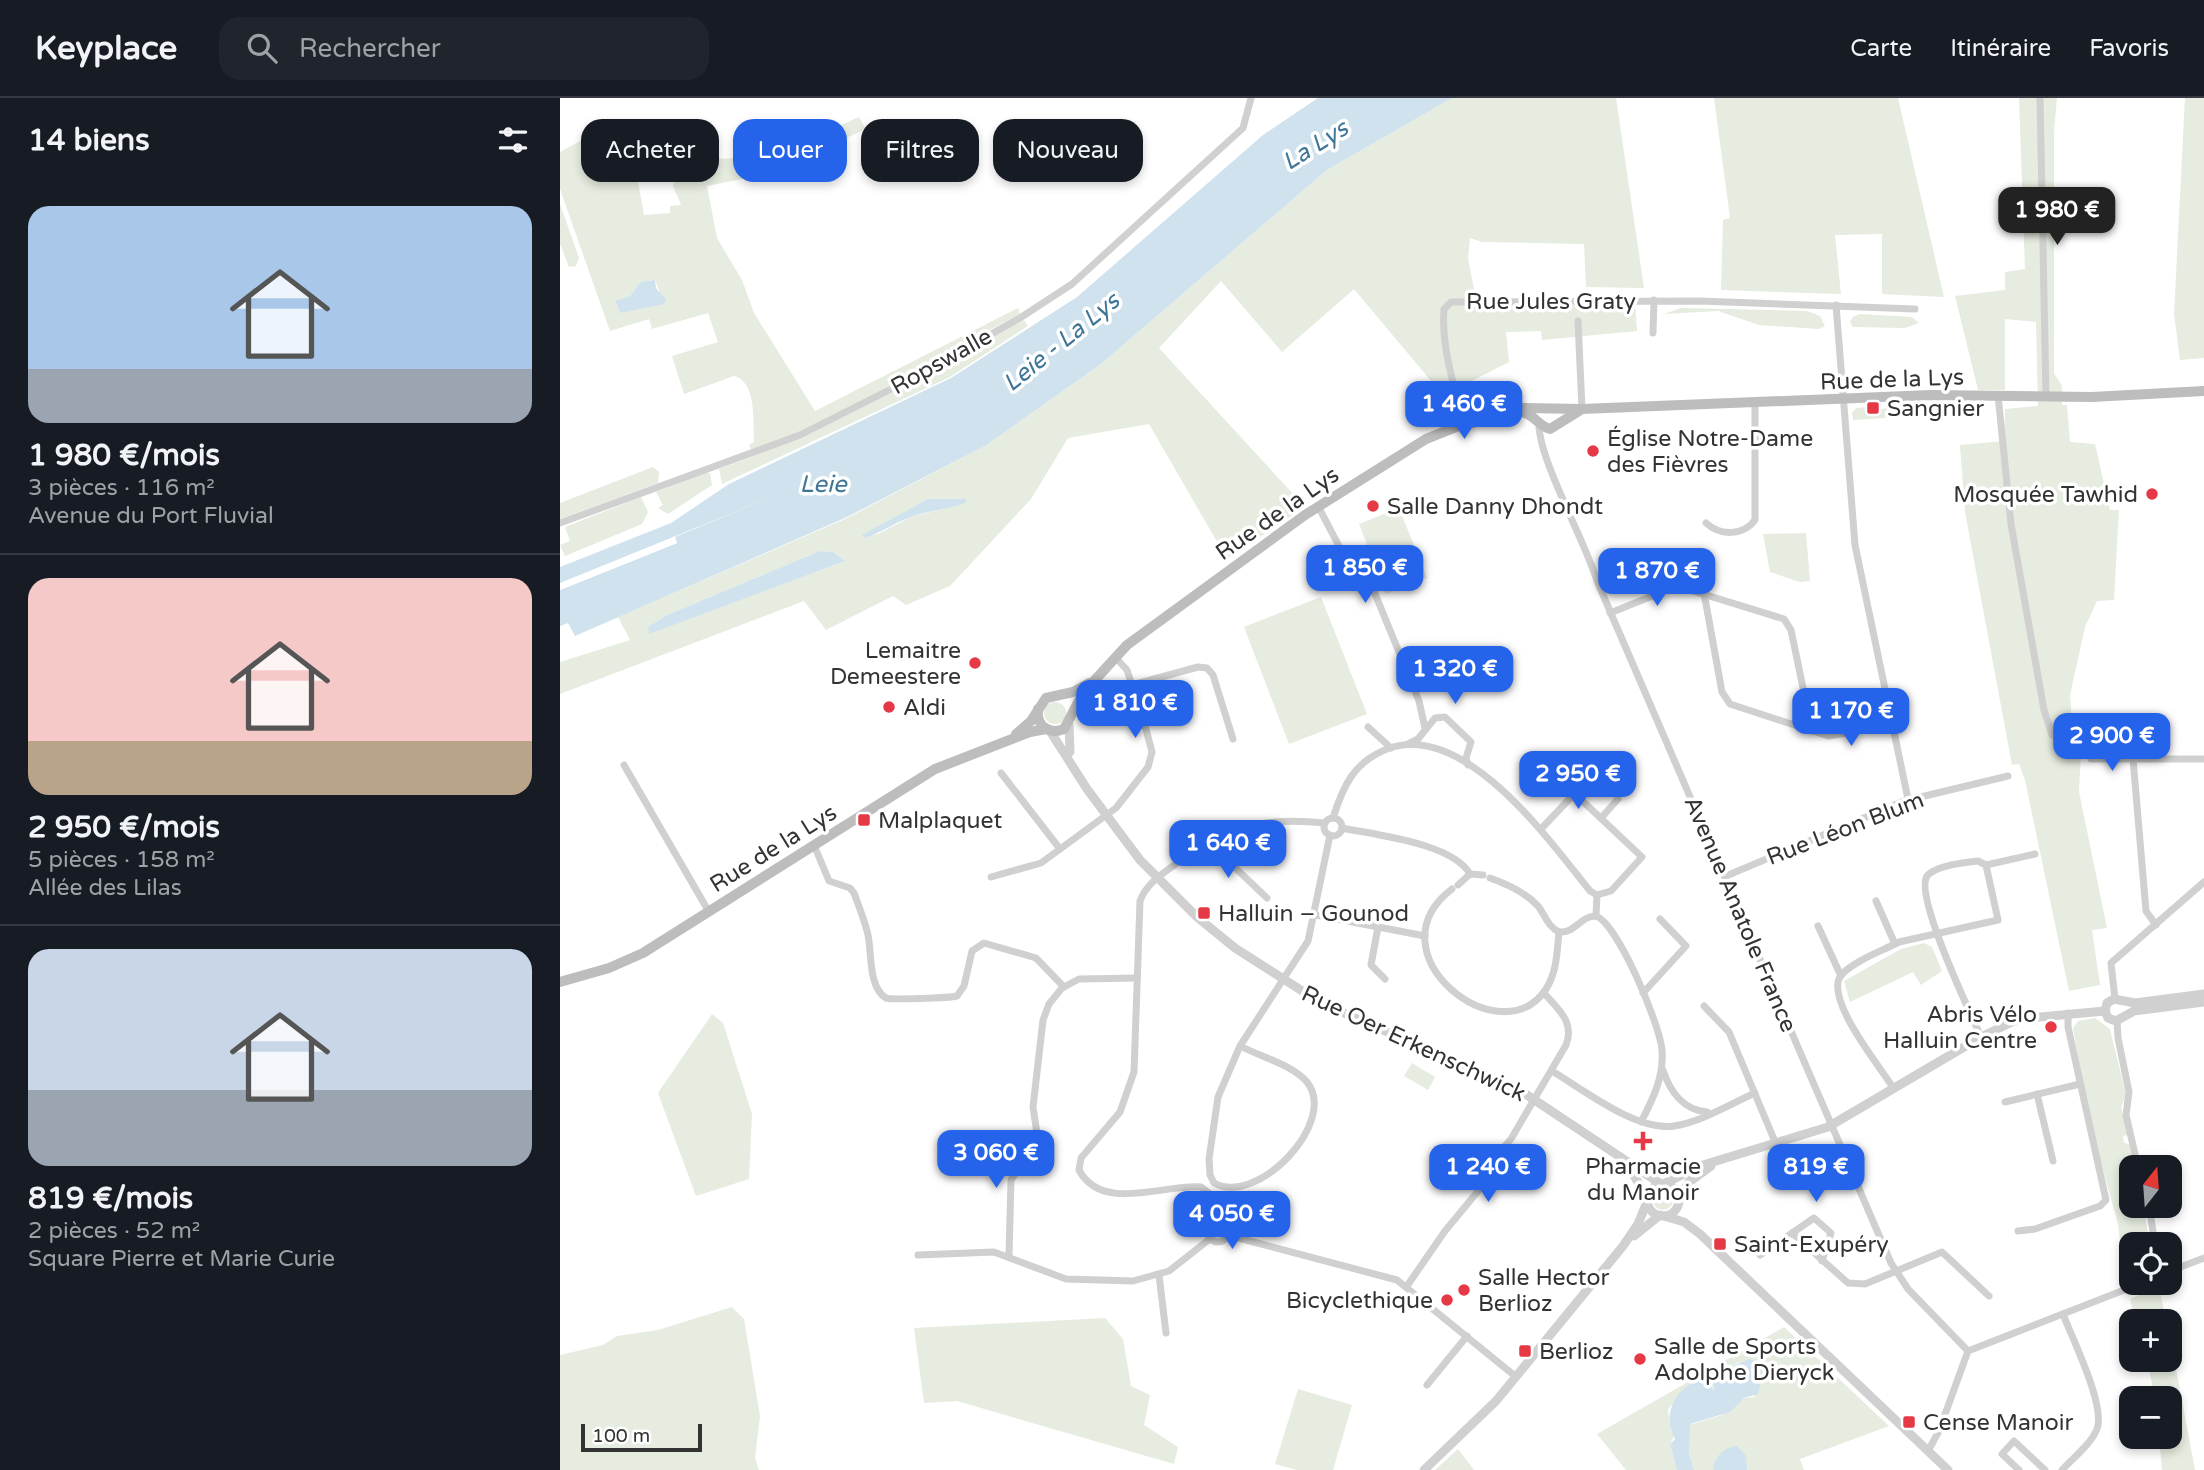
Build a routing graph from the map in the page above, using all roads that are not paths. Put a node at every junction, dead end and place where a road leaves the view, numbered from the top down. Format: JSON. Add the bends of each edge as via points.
{"nodes":[{"id":1,"x":1251,"y":98,"type":"edge"},
{"id":2,"x":2040,"y":98,"type":"edge"},
{"id":3,"x":1654,"y":300,"type":"junction"},
{"id":4,"x":1836,"y":305,"type":"junction"},
{"id":5,"x":1915,"y":309,"type":"dead end"},
{"id":6,"x":1578,"y":321,"type":"dead end"},
{"id":7,"x":1653,"y":333,"type":"dead end"},
{"id":8,"x":2204,"y":391,"type":"edge"},
{"id":9,"x":1998,"y":396,"type":"junction"},
{"id":10,"x":2046,"y":396,"type":"junction"},
{"id":11,"x":1843,"y":400,"type":"junction"},
{"id":12,"x":1755,"y":403,"type":"junction"},
{"id":13,"x":1550,"y":408,"type":"junction"},
{"id":14,"x":1583,"y":410,"type":"junction"},
{"id":15,"x":1499,"y":415,"type":"junction"},
{"id":16,"x":1539,"y":422,"type":"junction"},
{"id":17,"x":1466,"y":424,"type":"junction"},
{"id":18,"x":1556,"y":426,"type":"junction"},
{"id":19,"x":1546,"y":456,"type":"junction"},
{"id":20,"x":1318,"y":506,"type":"junction"},
{"id":21,"x":560,"y":523,"type":"edge"},
{"id":22,"x":1706,"y":523,"type":"dead end"},
{"id":23,"x":1704,"y":593,"type":"junction"},
{"id":24,"x":1610,"y":613,"type":"junction"},
{"id":25,"x":1115,"y":657,"type":"junction"},
{"id":26,"x":1097,"y":677,"type":"junction"},
{"id":27,"x":1132,"y":685,"type":"junction"},
{"id":28,"x":1055,"y":696,"type":"junction"},
{"id":29,"x":1419,"y":701,"type":"junction"},
{"id":30,"x":1038,"y":709,"type":"junction"},
{"id":31,"x":1437,"y":716,"type":"junction"},
{"id":32,"x":1071,"y":719,"type":"junction"},
{"id":33,"x":1892,"y":725,"type":"junction"},
{"id":34,"x":1368,"y":727,"type":"dead end"},
{"id":35,"x":1048,"y":730,"type":"junction"},
{"id":36,"x":1424,"y":730,"type":"junction"},
{"id":37,"x":1812,"y":731,"type":"junction"},
{"id":38,"x":1233,"y":739,"type":"dead end"},
{"id":39,"x":1005,"y":741,"type":"junction"},
{"id":40,"x":2069,"y":743,"type":"dead end"},
{"id":41,"x":1405,"y":745,"type":"junction"},
{"id":42,"x":1429,"y":747,"type":"junction"},
{"id":43,"x":1391,"y":748,"type":"junction"},
{"id":44,"x":1469,"y":751,"type":"junction"},
{"id":45,"x":1452,"y":757,"type":"junction"},
{"id":46,"x":2091,"y":759,"type":"dead end"},
{"id":47,"x":2133,"y":759,"type":"junction"},
{"id":48,"x":2204,"y":759,"type":"edge"},
{"id":49,"x":1073,"y":764,"type":"junction"},
{"id":50,"x":624,"y":765,"type":"dead end"},
{"id":51,"x":1471,"y":768,"type":"junction"},
{"id":52,"x":1001,"y":772,"type":"dead end"},
{"id":53,"x":1594,"y":774,"type":"dead end"},
{"id":54,"x":2008,"y":776,"type":"dead end"},
{"id":55,"x":1575,"y":794,"type":"junction"},
{"id":56,"x":1618,"y":799,"type":"dead end"},
{"id":57,"x":1908,"y":799,"type":"junction"},
{"id":58,"x":1106,"y":815,"type":"junction"},
{"id":59,"x":1333,"y":818,"type":"junction"},
{"id":60,"x":1601,"y":818,"type":"junction"},
{"id":61,"x":1325,"y":823,"type":"junction"},
{"id":62,"x":1342,"y":828,"type":"junction"},
{"id":63,"x":1541,"y":829,"type":"junction"},
{"id":64,"x":1330,"y":835,"type":"junction"},
{"id":65,"x":1208,"y":841,"type":"junction"},
{"id":66,"x":814,"y":845,"type":"junction"},
{"id":67,"x":1060,"y":849,"type":"junction"},
{"id":68,"x":2035,"y":854,"type":"dead end"},
{"id":69,"x":1986,"y":865,"type":"junction"},
{"id":70,"x":1470,"y":874,"type":"junction"},
{"id":71,"x":1726,"y":876,"type":"junction"},
{"id":72,"x":991,"y":877,"type":"dead end"},
{"id":73,"x":1157,"y":878,"type":"junction"},
{"id":74,"x":2204,"y":882,"type":"edge"},
{"id":75,"x":1597,"y":895,"type":"junction"},
{"id":76,"x":1267,"y":898,"type":"dead end"},
{"id":77,"x":1876,"y":901,"type":"dead end"},
{"id":78,"x":709,"y":912,"type":"junction"},
{"id":79,"x":1316,"y":915,"type":"junction"},
{"id":80,"x":1596,"y":916,"type":"junction"},
{"id":81,"x":1660,"y":919,"type":"dead end"},
{"id":82,"x":2156,"y":925,"type":"junction"},
{"id":83,"x":1818,"y":926,"type":"dead end"},
{"id":84,"x":1378,"y":927,"type":"junction"},
{"id":85,"x":1559,"y":932,"type":"junction"},
{"id":86,"x":1937,"y":934,"type":"junction"},
{"id":87,"x":1425,"y":936,"type":"junction"},
{"id":88,"x":1895,"y":944,"type":"junction"},
{"id":89,"x":1840,"y":976,"type":"junction"},
{"id":90,"x":1137,"y":978,"type":"junction"},
{"id":91,"x":1385,"y":979,"type":"dead end"},
{"id":92,"x":1283,"y":980,"type":"junction"},
{"id":93,"x":560,"y":982,"type":"edge"},
{"id":94,"x":1064,"y":987,"type":"junction"},
{"id":95,"x":1544,"y":993,"type":"junction"},
{"id":96,"x":1643,"y":993,"type":"junction"},
{"id":97,"x":2204,"y":994,"type":"edge"},
{"id":98,"x":2119,"y":1000,"type":"junction"},
{"id":99,"x":2204,"y":1002,"type":"edge"},
{"id":100,"x":1704,"y":1006,"type":"dead end"},
{"id":101,"x":2105,"y":1011,"type":"junction"},
{"id":102,"x":2068,"y":1013,"type":"junction"},
{"id":103,"x":2121,"y":1018,"type":"junction"},
{"id":104,"x":1981,"y":1037,"type":"junction"},
{"id":105,"x":1240,"y":1046,"type":"junction"},
{"id":106,"x":1662,"y":1063,"type":"junction"},
{"id":107,"x":1552,"y":1071,"type":"junction"},
{"id":108,"x":2080,"y":1084,"type":"junction"},
{"id":109,"x":1895,"y":1088,"type":"junction"},
{"id":110,"x":1755,"y":1093,"type":"junction"},
{"id":111,"x":2037,"y":1094,"type":"junction"},
{"id":112,"x":1535,"y":1099,"type":"junction"},
{"id":113,"x":2005,"y":1102,"type":"dead end"},
{"id":114,"x":1712,"y":1111,"type":"junction"},
{"id":115,"x":1641,"y":1122,"type":"junction"},
{"id":116,"x":1832,"y":1125,"type":"junction"},
{"id":117,"x":1776,"y":1144,"type":"junction"},
{"id":118,"x":2135,"y":1155,"type":"edge"},
{"id":119,"x":1622,"y":1160,"type":"junction"},
{"id":120,"x":1722,"y":1160,"type":"junction"},
{"id":121,"x":2053,"y":1161,"type":"dead end"},
{"id":122,"x":1662,"y":1184,"type":"junction"},
{"id":123,"x":1647,"y":1200,"type":"junction"},
{"id":124,"x":1678,"y":1200,"type":"junction"},
{"id":125,"x":1662,"y":1216,"type":"junction"},
{"id":126,"x":1216,"y":1222,"type":"junction"},
{"id":127,"x":2018,"y":1231,"type":"dead end"},
{"id":128,"x":1792,"y":1233,"type":"junction"},
{"id":129,"x":1700,"y":1234,"type":"junction"},
{"id":130,"x":1227,"y":1236,"type":"junction"},
{"id":131,"x":1211,"y":1238,"type":"junction"},
{"id":132,"x":1623,"y":1246,"type":"junction"},
{"id":133,"x":918,"y":1255,"type":"dead end"},
{"id":134,"x":1009,"y":1255,"type":"junction"},
{"id":135,"x":1760,"y":1255,"type":"dead end"},
{"id":136,"x":2204,"y":1258,"type":"edge"},
{"id":137,"x":1822,"y":1261,"type":"junction"},
{"id":138,"x":2182,"y":1267,"type":"edge"},
{"id":139,"x":1895,"y":1271,"type":"junction"},
{"id":140,"x":1159,"y":1275,"type":"junction"},
{"id":141,"x":1407,"y":1286,"type":"junction"},
{"id":142,"x":2119,"y":1292,"type":"edge"},
{"id":143,"x":1989,"y":1296,"type":"dead end"},
{"id":144,"x":2063,"y":1314,"type":"junction"},
{"id":145,"x":1166,"y":1333,"type":"dead end"},
{"id":146,"x":1467,"y":1336,"type":"junction"},
{"id":147,"x":1968,"y":1351,"type":"junction"},
{"id":148,"x":1516,"y":1376,"type":"junction"},
{"id":149,"x":1427,"y":1385,"type":"dead end"},
{"id":150,"x":1928,"y":1451,"type":"junction"},
{"id":151,"x":1424,"y":1470,"type":"edge"},
{"id":152,"x":1948,"y":1470,"type":"edge"},
{"id":153,"x":2019,"y":1470,"type":"edge"},
{"id":154,"x":2045,"y":1470,"type":"edge"},
{"id":155,"x":2062,"y":1470,"type":"edge"}],
"edges":[{"from":1,"to":21,"type":"street","name":"Ropswalle","via":[[1243,128],[1072,284],[1020,317],[913,379],[800,435]]},
{"from":2,"to":10,"type":"street"},
{"from":3,"to":4,"type":"street","name":"Rue Jules Graty"},
{"from":3,"to":7,"type":"street","name":"Rue Jules Graty"},
{"from":3,"to":17,"type":"street","name":"Rue Jules Graty","via":[[1449,303],[1443,311],[1448,351]]},
{"from":4,"to":5,"type":"street","name":"Rue Jules Graty"},
{"from":4,"to":11,"type":"street"},
{"from":6,"to":14,"type":"street"},
{"from":8,"to":10,"type":"main road","name":"Rue de la Lys"},
{"from":9,"to":10,"type":"main road","name":"Rue de la Lys"},
{"from":9,"to":11,"type":"main road","name":"Rue de la Lys"},
{"from":9,"to":40,"type":"street","via":[[2011,524],[2044,710],[2052,735]]},
{"from":11,"to":12,"type":"main road","name":"Rue de la Lys"},
{"from":11,"to":33,"type":"street","via":[[1855,545]]},
{"from":12,"to":14,"type":"main road","name":"Rue de la Lys"},
{"from":12,"to":22,"type":"street","via":[[1755,520],[1737,532],[1717,531]]},
{"from":13,"to":14,"type":"main road","name":"Rue de la Lys"},
{"from":13,"to":15,"type":"main road","name":"Rue de la Lys","via":[[1518,408]]},
{"from":13,"to":16,"type":"main road","via":[[1540,413]]},
{"from":13,"to":18,"type":"main road","via":[[1559,414]]},
{"from":14,"to":18,"type":"main road","name":"Rue de la Lys"},
{"from":15,"to":16,"type":"main road","name":"Rue de la Lys","via":[[1525,413]]},
{"from":15,"to":17,"type":"main road","name":"Rue de la Lys"},
{"from":16,"to":18,"type":"main road","via":[[1545,428]]},
{"from":16,"to":19,"type":"street","name":"Avenue Anatole France","via":[[1538,436]]},
{"from":17,"to":20,"type":"main road","name":"Rue de la Lys","via":[[1421,442]]},
{"from":18,"to":19,"type":"street","via":[[1546,438]]},
{"from":19,"to":24,"type":"street","name":"Avenue Anatole France"},
{"from":20,"to":25,"type":"main road","name":"Rue de la Lys"},
{"from":20,"to":29,"type":"street","via":[[1340,548],[1369,579]]},
{"from":23,"to":24,"type":"street","via":[[1671,587]]},
{"from":23,"to":37,"type":"street","via":[[1788,622]]},
{"from":23,"to":37,"type":"street","via":[[1726,701]]},
{"from":24,"to":71,"type":"street","name":"Avenue Anatole France"},
{"from":25,"to":26,"type":"main road","name":"Rue de la Lys"},
{"from":25,"to":27,"type":"street","via":[[1125,666]]},
{"from":26,"to":28,"type":"main road","name":"Rue de la Lys"},
{"from":26,"to":32,"type":"main road","name":"Rue de la Lys","via":[[1079,699]]},
{"from":27,"to":38,"type":"street","via":[[1207,668]]},
{"from":27,"to":58,"type":"street","via":[[1151,758],[1122,802]]},
{"from":28,"to":30,"type":"main road","via":[[1044,700]]},
{"from":28,"to":32,"type":"main road","via":[[1068,701]]},
{"from":29,"to":31,"type":"street"},
{"from":29,"to":36,"type":"street"},
{"from":30,"to":35,"type":"main road","via":[[1038,719]]},
{"from":30,"to":39,"type":"main road","name":"Rue de la Lys","via":[[1026,726]]},
{"from":31,"to":36,"type":"street"},
{"from":31,"to":44,"type":"street","via":[[1447,718],[1468,737]]},
{"from":32,"to":35,"type":"main road","via":[[1063,730]]},
{"from":32,"to":49,"type":"street","name":"Rue Oer Erkenschwick","via":[[1067,742]]},
{"from":33,"to":37,"type":"street","via":[[1833,737]]},
{"from":33,"to":57,"type":"street"},
{"from":34,"to":43,"type":"street"},
{"from":35,"to":39,"type":"main road","name":"Rue de la Lys"},
{"from":35,"to":49,"type":"street","name":"Rue Oer Erkenschwick"},
{"from":36,"to":41,"type":"street","via":[[1416,741]]},
{"from":36,"to":42,"type":"street","via":[[1423,740]]},
{"from":39,"to":66,"type":"main road","name":"Rue de la Lys","via":[[935,769]]},
{"from":41,"to":42,"type":"street"},
{"from":41,"to":43,"type":"street"},
{"from":42,"to":45,"type":"street"},
{"from":43,"to":59,"type":"street","via":[[1370,757],[1349,777]]},
{"from":44,"to":45,"type":"street","via":[[1460,758]]},
{"from":44,"to":51,"type":"street","via":[[1466,760]]},
{"from":45,"to":51,"type":"street"},
{"from":46,"to":47,"type":"street"},
{"from":47,"to":48,"type":"street"},
{"from":47,"to":82,"type":"street","via":[[2146,911]]},
{"from":49,"to":58,"type":"street","name":"Rue Oer Erkenschwick"},
{"from":50,"to":78,"type":"street"},
{"from":51,"to":63,"type":"street"},
{"from":52,"to":67,"type":"street"},
{"from":53,"to":55,"type":"street"},
{"from":54,"to":57,"type":"street","name":"Rue Léon Blum"},
{"from":55,"to":60,"type":"street"},
{"from":55,"to":63,"type":"street"},
{"from":56,"to":60,"type":"street"},
{"from":57,"to":71,"type":"street","name":"Rue Léon Blum"},
{"from":58,"to":67,"type":"street"},
{"from":58,"to":73,"type":"street","name":"Rue Oer Erkenschwick"},
{"from":59,"to":61,"type":"street"},
{"from":59,"to":62,"type":"street"},
{"from":60,"to":75,"type":"street","via":[[1642,857],[1611,891]]},
{"from":61,"to":64,"type":"street"},
{"from":61,"to":65,"type":"street","via":[[1262,821]]},
{"from":62,"to":64,"type":"street"},
{"from":62,"to":70,"type":"street","via":[[1443,852],[1459,860]]},
{"from":63,"to":75,"type":"street"},
{"from":64,"to":79,"type":"street"},
{"from":65,"to":73,"type":"street"},
{"from":65,"to":76,"type":"street"},
{"from":66,"to":78,"type":"main road","name":"Rue de la Lys"},
{"from":66,"to":94,"type":"street","via":[[829,881],[854,893],[875,977],[887,998],[957,996],[964,986],[971,953],[988,943],[1040,961]]},
{"from":67,"to":72,"type":"street","via":[[1034,866]]},
{"from":68,"to":69,"type":"street"},
{"from":69,"to":86,"type":"street","via":[[1998,920]]},
{"from":69,"to":86,"type":"street","via":[[1976,861],[1938,869],[1928,876],[1924,889]]},
{"from":70,"to":85,"type":"street","via":[[1514,888],[1533,901]]},
{"from":70,"to":87,"type":"street","via":[[1435,905]]},
{"from":71,"to":116,"type":"street","name":"Avenue Anatole France"},
{"from":73,"to":90,"type":"street","via":[[1140,901]]},
{"from":73,"to":92,"type":"street","name":"Rue Oer Erkenschwick","via":[[1212,930]]},
{"from":74,"to":82,"type":"street"},
{"from":75,"to":80,"type":"street"},
{"from":77,"to":88,"type":"street"},
{"from":78,"to":93,"type":"main road","name":"Rue de la Lys","via":[[636,956]]},
{"from":79,"to":84,"type":"street"},
{"from":79,"to":92,"type":"street","via":[[1308,941]]},
{"from":80,"to":85,"type":"street","via":[[1586,918],[1572,931]]},
{"from":80,"to":96,"type":"street","via":[[1609,926]]},
{"from":81,"to":96,"type":"street","via":[[1686,946]]},
{"from":82,"to":98,"type":"street","via":[[2113,961],[2110,968]]},
{"from":83,"to":89,"type":"street"},
{"from":84,"to":87,"type":"street"},
{"from":84,"to":91,"type":"street","via":[[1371,965]]},
{"from":85,"to":95,"type":"street","via":[[1553,974]]},
{"from":86,"to":88,"type":"street"},
{"from":86,"to":104,"type":"street"},
{"from":87,"to":95,"type":"street","via":[[1435,973],[1453,993],[1475,1006],[1514,1009]]},
{"from":88,"to":89,"type":"street"},
{"from":89,"to":109,"type":"street","via":[[1837,990],[1844,1012]]},
{"from":90,"to":94,"type":"street","via":[[1085,978]]},
{"from":90,"to":126,"type":"street","via":[[1136,1062],[1128,1093],[1116,1118],[1085,1152],[1079,1166],[1090,1183],[1110,1193],[1201,1187],[1210,1194]]},
{"from":92,"to":105,"type":"street"},
{"from":92,"to":112,"type":"street","name":"Rue Oer Erkenschwick","via":[[1337,1011]]},
{"from":94,"to":134,"type":"street","via":[[1049,1004],[1043,1020],[1032,1107],[1038,1140],[1011,1180]]},
{"from":95,"to":107,"type":"street","via":[[1569,1027],[1566,1045]]},
{"from":96,"to":106,"type":"street","via":[[1658,1027]]},
{"from":97,"to":98,"type":"street","via":[[2135,1003]]},
{"from":98,"to":101,"type":"street","via":[[2107,1003]]},
{"from":98,"to":103,"type":"street","via":[[2127,1007]]},
{"from":99,"to":103,"type":"street","via":[[2137,1010]]},
{"from":100,"to":110,"type":"street","via":[[1727,1030]]},
{"from":101,"to":102,"type":"street"},
{"from":101,"to":103,"type":"street","via":[[2109,1019]]},
{"from":102,"to":104,"type":"street","via":[[2018,1019]]},
{"from":102,"to":108,"type":"street"},
{"from":103,"to":118,"type":"street","via":[[2118,1041]]},
{"from":104,"to":109,"type":"street"},
{"from":105,"to":105,"type":"street","via":[[1302,1078],[1313,1095],[1315,1109],[1300,1141],[1273,1171],[1248,1185],[1218,1185],[1211,1179],[1209,1167],[1212,1123],[1220,1090]]},
{"from":106,"to":114,"type":"street","via":[[1668,1084],[1685,1104]]},
{"from":106,"to":115,"type":"street","via":[[1657,1088]]},
{"from":107,"to":112,"type":"street"},
{"from":107,"to":115,"type":"street"},
{"from":108,"to":111,"type":"street"},
{"from":108,"to":127,"type":"street","via":[[2106,1200],[2035,1229]]},
{"from":109,"to":116,"type":"street"},
{"from":110,"to":114,"type":"street"},
{"from":110,"to":117,"type":"street"},
{"from":111,"to":113,"type":"street"},
{"from":111,"to":121,"type":"street"},
{"from":112,"to":119,"type":"street","name":"Rue Oer Erkenschwick"},
{"from":112,"to":141,"type":"street","via":[[1496,1156],[1476,1198],[1445,1230]]},
{"from":114,"to":115,"type":"street","via":[[1675,1126]]},
{"from":116,"to":117,"type":"street"},
{"from":116,"to":139,"type":"street","name":"Avenue Anatole France"},
{"from":117,"to":120,"type":"street"},
{"from":119,"to":122,"type":"street","name":"Rue Oer Erkenschwick"},
{"from":119,"to":123,"type":"street","name":"Rue Oer Erkenschwick","via":[[1639,1179]]},
{"from":120,"to":122,"type":"street"},
{"from":120,"to":124,"type":"street","via":[[1691,1180]]},
{"from":122,"to":123,"type":"street","via":[[1651,1189]]},
{"from":122,"to":124,"type":"street","via":[[1674,1189]]},
{"from":123,"to":125,"type":"street","via":[[1651,1210]]},
{"from":123,"to":132,"type":"street","via":[[1639,1224]]},
{"from":124,"to":125,"type":"street","via":[[1673,1212]]},
{"from":124,"to":129,"type":"street"},
{"from":125,"to":129,"type":"street","via":[[1681,1220]]},
{"from":125,"to":132,"type":"street"},
{"from":126,"to":130,"type":"street","via":[[1226,1225]]},
{"from":126,"to":131,"type":"street","via":[[1209,1229]]},
{"from":128,"to":135,"type":"street"},
{"from":128,"to":137,"type":"street"},
{"from":128,"to":137,"type":"street","via":[[1814,1218],[1831,1233]]},
{"from":129,"to":150,"type":"street"},
{"from":130,"to":131,"type":"street","via":[[1220,1241]]},
{"from":130,"to":141,"type":"street","via":[[1378,1273]]},
{"from":131,"to":140,"type":"street","via":[[1180,1265]]},
{"from":132,"to":148,"type":"street"},
{"from":133,"to":134,"type":"street","via":[[983,1251]]},
{"from":134,"to":140,"type":"street","via":[[1076,1280],[1133,1281]]},
{"from":136,"to":138,"type":"street"},
{"from":137,"to":139,"type":"street","via":[[1843,1281],[1853,1284],[1865,1284]]},
{"from":139,"to":143,"type":"street","via":[[1942,1252]]},
{"from":139,"to":147,"type":"street","name":"Avenue Anatole France"},
{"from":140,"to":145,"type":"street"},
{"from":141,"to":146,"type":"street"},
{"from":142,"to":144,"type":"street"},
{"from":144,"to":147,"type":"street"},
{"from":144,"to":155,"type":"street","via":[[2099,1419],[2095,1433]]},
{"from":146,"to":148,"type":"street"},
{"from":146,"to":149,"type":"street"},
{"from":147,"to":150,"type":"street"},
{"from":148,"to":151,"type":"street","via":[[1471,1427]]},
{"from":150,"to":152,"type":"street"},
{"from":153,"to":154,"type":"street","via":[[2002,1454],[2014,1441]]}]}
